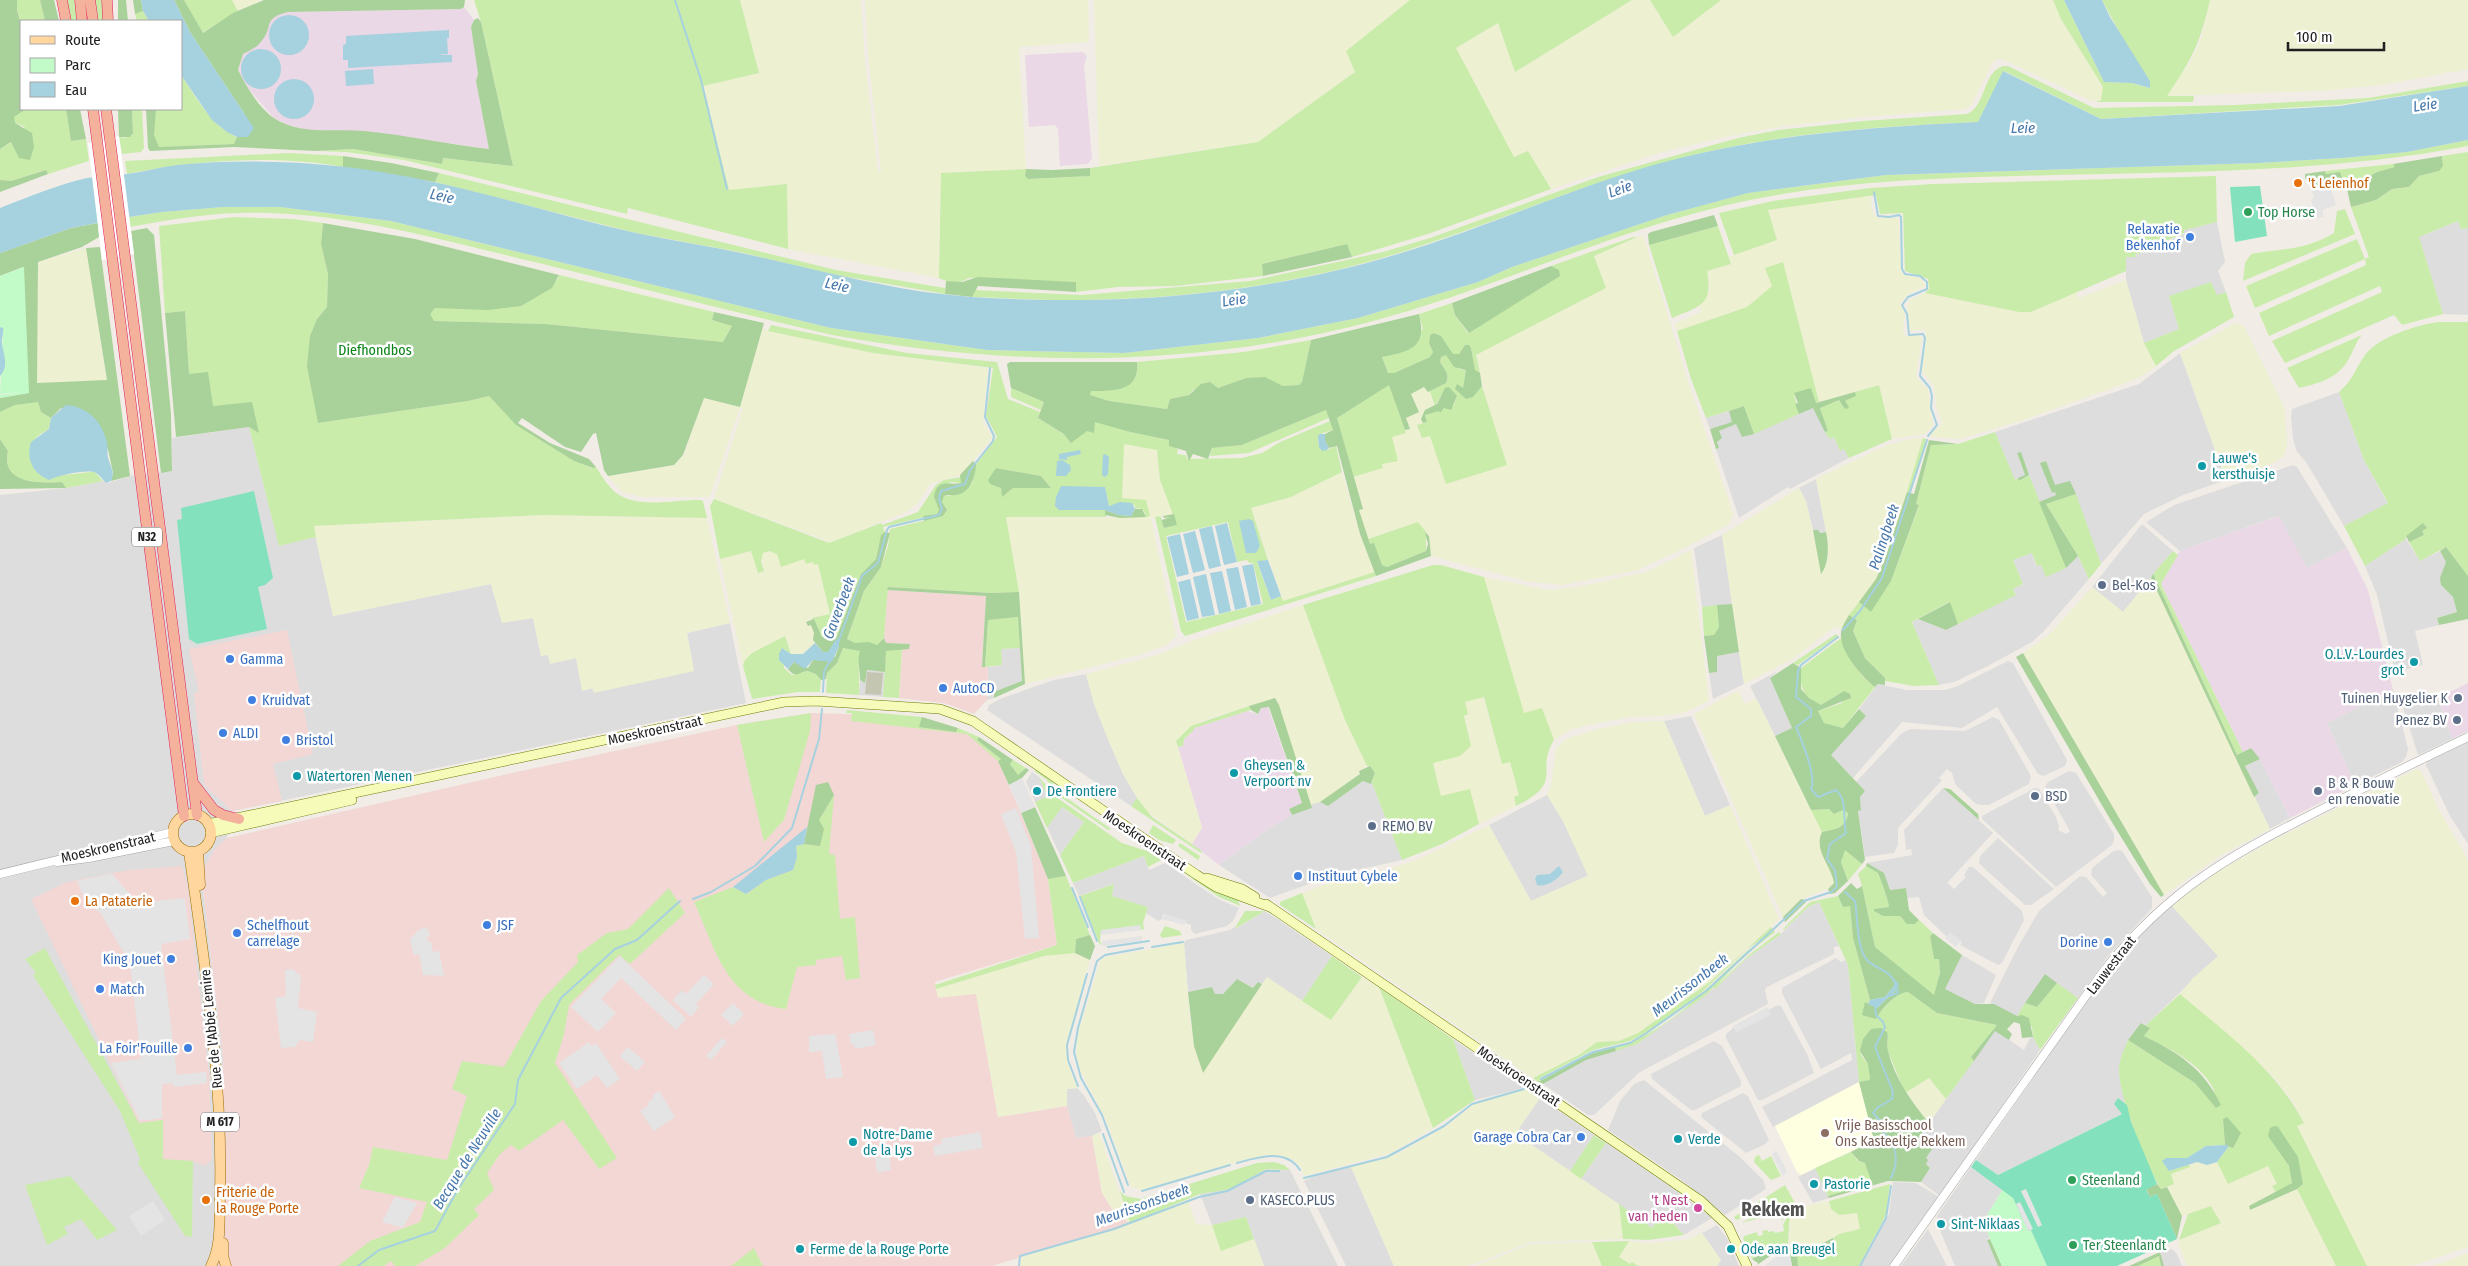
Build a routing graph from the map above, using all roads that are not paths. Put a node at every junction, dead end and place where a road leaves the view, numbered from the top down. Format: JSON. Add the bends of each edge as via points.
{"nodes":[{"id":1,"x":62,"y":0,"type":"edge"},
{"id":2,"x":80,"y":0,"type":"edge"},
{"id":3,"x":90,"y":0,"type":"edge"},
{"id":4,"x":107,"y":0,"type":"edge"},
{"id":5,"x":66,"y":20,"type":"edge"},
{"id":6,"x":82,"y":20,"type":"edge"},
{"id":7,"x":93,"y":20,"type":"edge"},
{"id":8,"x":108,"y":20,"type":"edge"},
{"id":9,"x":88,"y":110,"type":"edge"},
{"id":10,"x":93,"y":110,"type":"edge"},
{"id":11,"x":106,"y":110,"type":"edge"},
{"id":12,"x":96,"y":138,"type":"junction"},
{"id":13,"x":2468,"y":737,"type":"edge"},
{"id":14,"x":193,"y":784,"type":"junction"},
{"id":15,"x":395,"y":786,"type":"junction"},
{"id":16,"x":197,"y":815,"type":"junction"},
{"id":17,"x":184,"y":816,"type":"junction"},
{"id":18,"x":239,"y":819,"type":"junction"},
{"id":19,"x":209,"y":829,"type":"junction"},
{"id":20,"x":174,"y":836,"type":"junction"},
{"id":21,"x":193,"y":851,"type":"junction"},
{"id":22,"x":0,"y":874,"type":"edge"},
{"id":23,"x":212,"y":1266,"type":"edge"},
{"id":24,"x":225,"y":1266,"type":"edge"},
{"id":25,"x":1747,"y":1266,"type":"edge"},
{"id":26,"x":1894,"y":1266,"type":"edge"}],
"edges":[{"from":1,"to":5,"type":"highway"},
{"from":2,"to":6,"type":"highway"},
{"from":3,"to":7,"type":"highway"},
{"from":4,"to":8,"type":"highway"},
{"from":9,"to":12,"type":"highway"},
{"from":10,"to":12,"type":"highway","number":"N32"},
{"from":11,"to":14,"type":"highway","number":"N32"},
{"from":12,"to":17,"type":"highway","number":"N32"},
{"from":13,"to":26,"type":"street","name":"Lauwestraat","via":[[2235,854],[2187,886],[2161,909],[2133,936],[2102,974]]},
{"from":14,"to":16,"type":"highway","number":"N32"},
{"from":14,"to":18,"type":"highway","via":[[214,810]]},
{"from":15,"to":18,"type":"main road","name":"Moeskroenstraat"},
{"from":15,"to":19,"type":"main road","name":"Moeskroenstraat","via":[[329,806]]},
{"from":15,"to":25,"type":"main road","name":"Moeskroenstraat","via":[[784,702],[917,708],[953,719],[994,737],[1197,875],[1270,907],[1701,1201],[1728,1226]]},
{"from":16,"to":17,"type":"main road"},
{"from":16,"to":19,"type":"main road"},
{"from":17,"to":20,"type":"main road","via":[[176,822]]},
{"from":18,"to":19,"type":"main road","name":"Moeskroenstraat"},
{"from":19,"to":21,"type":"main road","via":[[207,844]]},
{"from":20,"to":21,"type":"main road","via":[[180,848]]},
{"from":20,"to":22,"type":"street","name":"Moeskroenstraat"},
{"from":21,"to":23,"type":"main road","name":"Rue de l'Abbé Lemire","number":"M 617","via":[[215,1051],[220,1139],[218,1246]]},
{"from":21,"to":24,"type":"main road","name":"Rue de l'Abbé Lemire","number":"M 617","via":[[221,1049],[226,1140]]},
{"from":23,"to":24,"type":"main road","name":"Rue de l'Abbé Lemire"}]}
